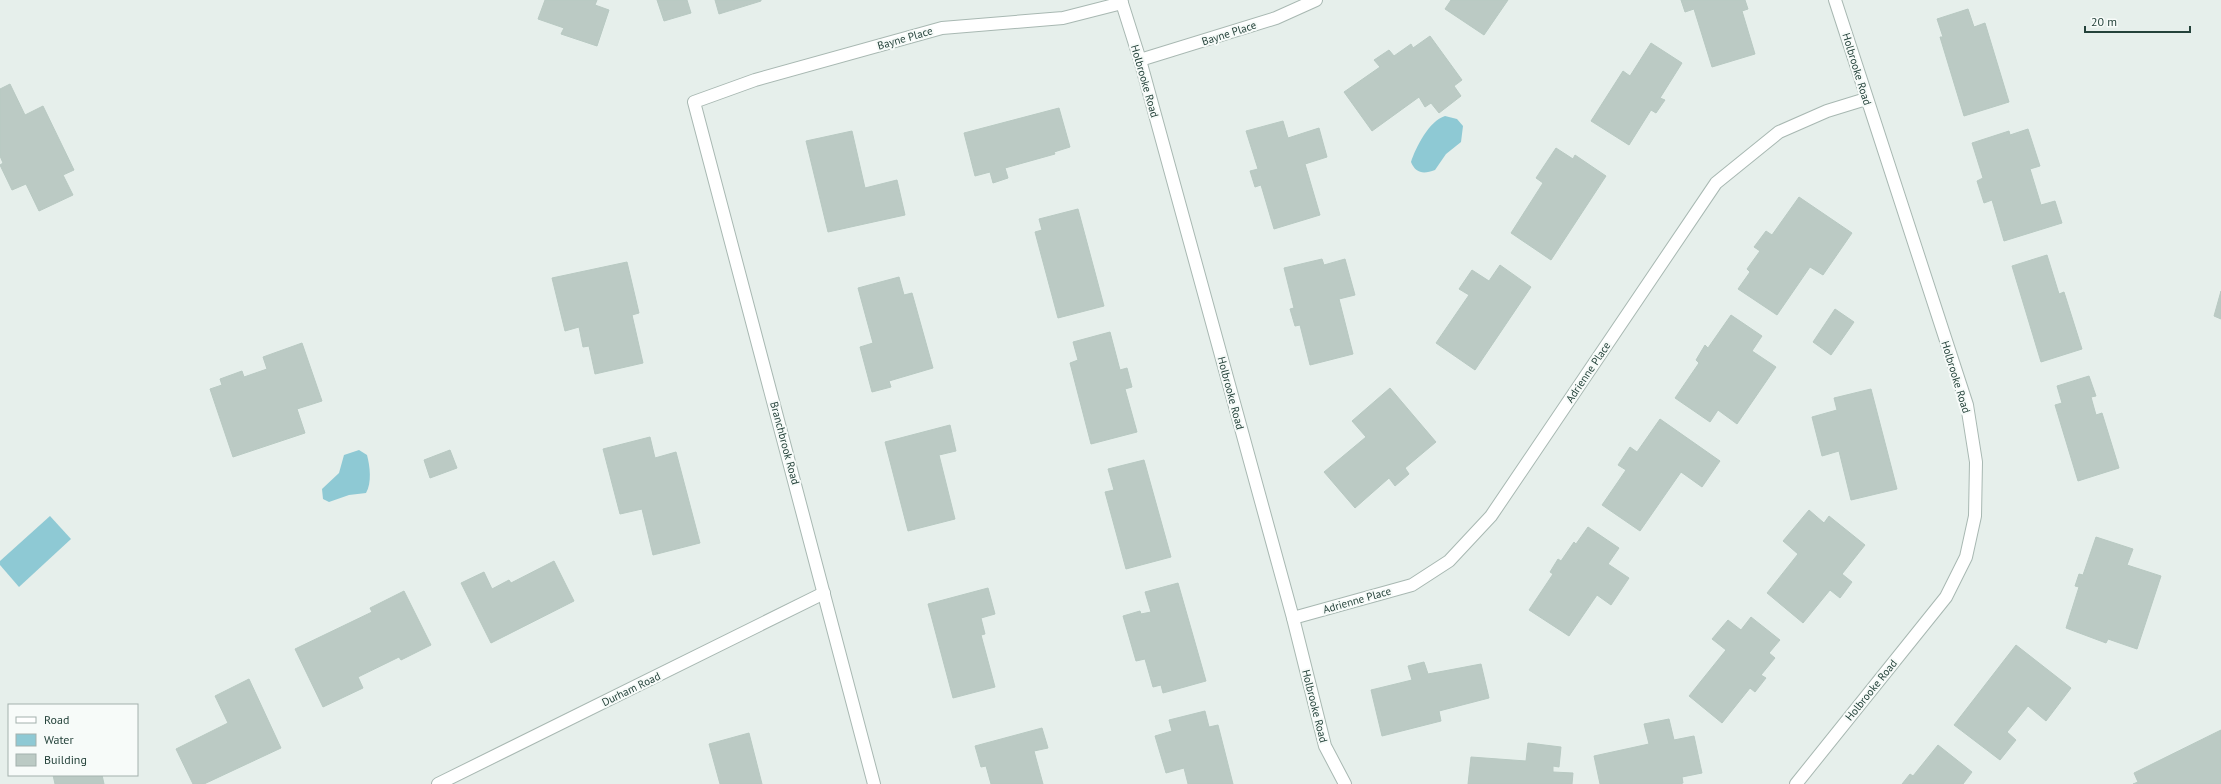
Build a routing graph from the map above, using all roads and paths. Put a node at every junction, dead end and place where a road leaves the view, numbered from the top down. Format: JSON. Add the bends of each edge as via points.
{"nodes":[{"id":1,"x":1316,"y":0,"type":"edge"},
{"id":2,"x":1835,"y":0,"type":"edge"},
{"id":3,"x":1122,"y":1,"type":"edge"},
{"id":4,"x":1140,"y":60,"type":"junction"},
{"id":5,"x":1866,"y":99,"type":"junction"},
{"id":6,"x":694,"y":102,"type":"joint"},
{"id":7,"x":824,"y":593,"type":"junction"},
{"id":8,"x":1293,"y":618,"type":"junction"},
{"id":9,"x":438,"y":784,"type":"edge"},
{"id":10,"x":874,"y":784,"type":"edge"},
{"id":11,"x":1345,"y":784,"type":"edge"},
{"id":12,"x":1796,"y":784,"type":"edge"}],
"edges":[{"from":1,"to":4,"type":"street","name":"Bayne Place","via":[[1276,18]]},
{"from":2,"to":5,"type":"street","name":"Holbrooke Road"},
{"from":3,"to":4,"type":"street","name":"Holbrooke Road"},
{"from":3,"to":6,"type":"street","name":"Bayne Place","via":[[1063,18],[942,28],[755,80]]},
{"from":4,"to":8,"type":"street","name":"Holbrooke Road"},
{"from":5,"to":8,"type":"street","name":"Adrienne Place","via":[[1827,111],[1779,132],[1716,183],[1491,516],[1449,561],[1412,585]]},
{"from":5,"to":12,"type":"street","name":"Holbrooke Road","via":[[1967,405],[1976,462],[1975,516],[1966,557],[1946,597]]},
{"from":6,"to":7,"type":"street","name":"Branchbrook Road"},
{"from":7,"to":9,"type":"street","name":"Durham Road"},
{"from":7,"to":10,"type":"street","name":"Branchbrook Road"},
{"from":8,"to":11,"type":"street","name":"Holbrooke Road","via":[[1325,746]]}]}
